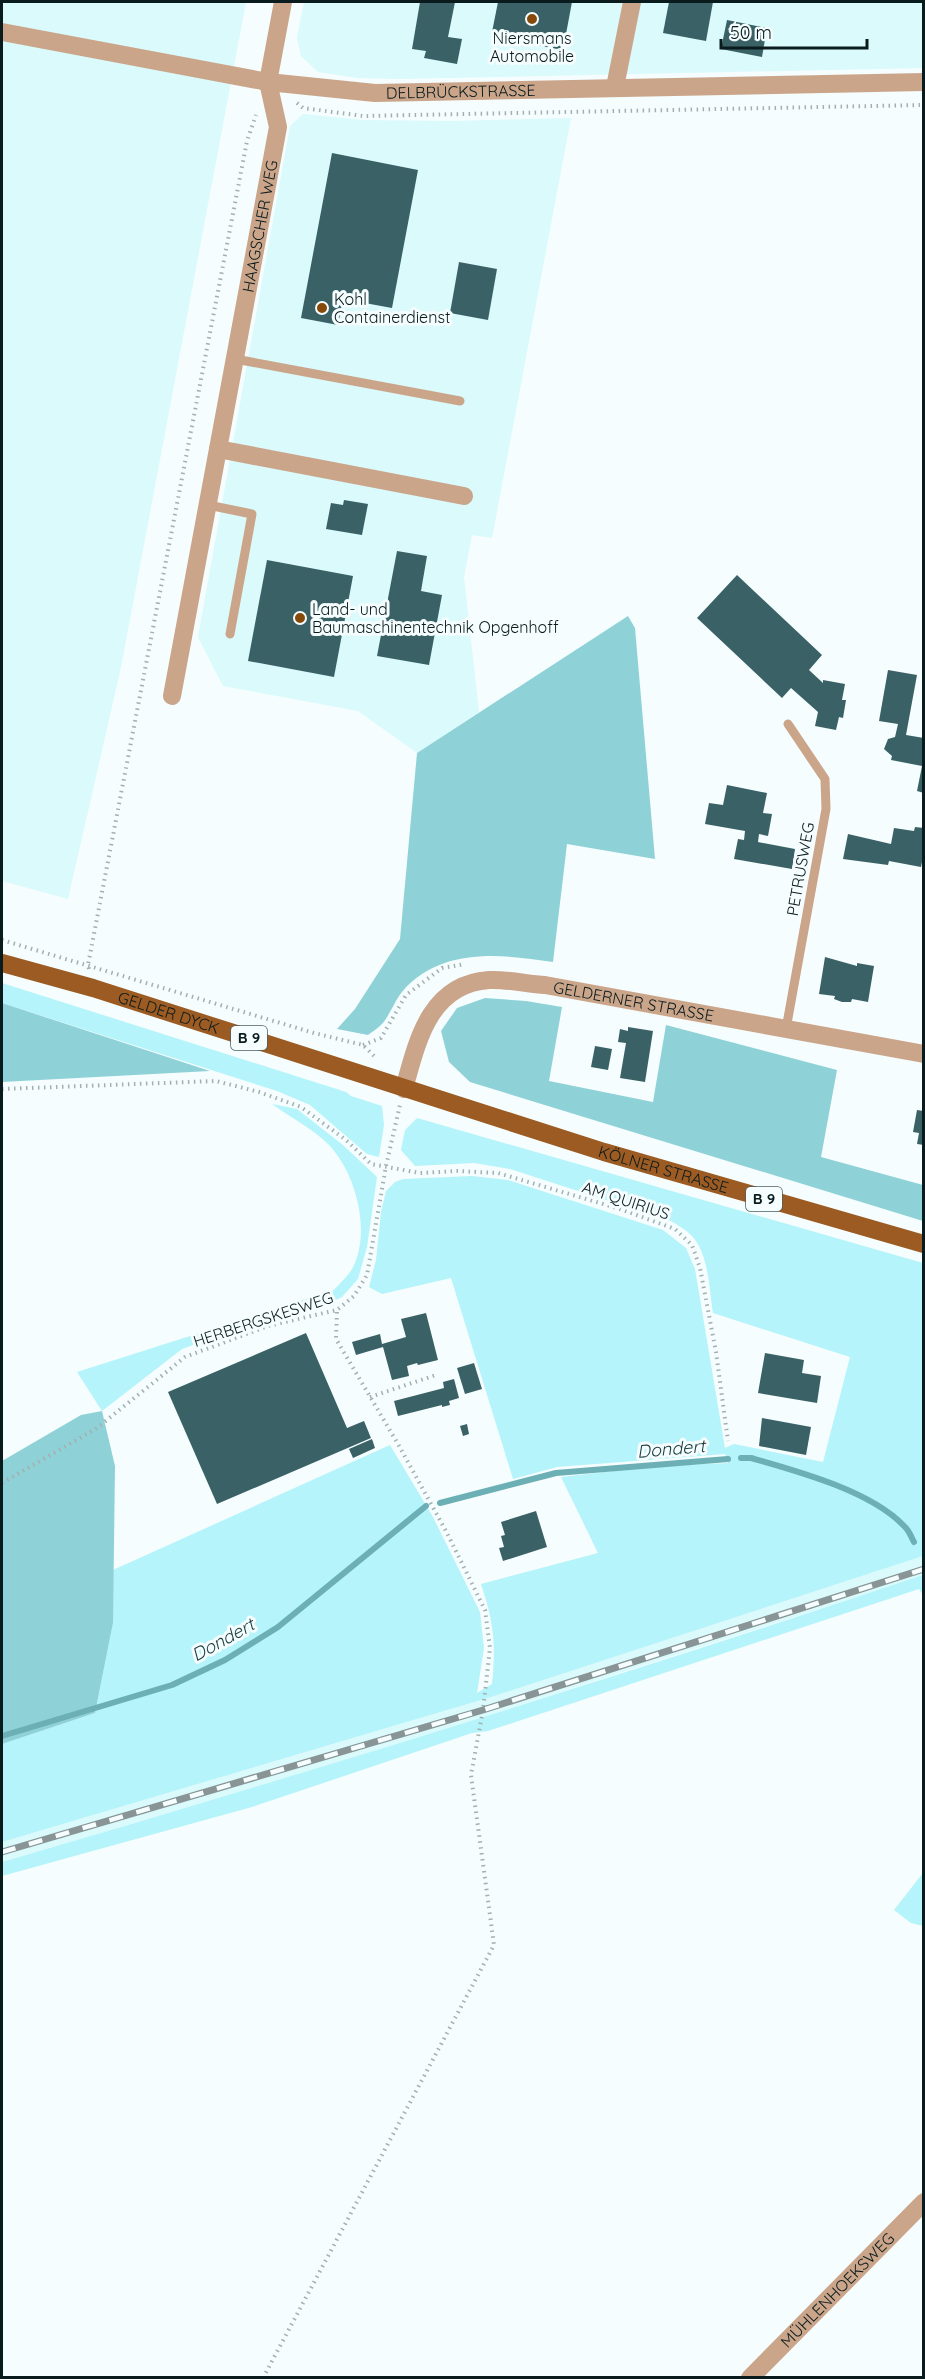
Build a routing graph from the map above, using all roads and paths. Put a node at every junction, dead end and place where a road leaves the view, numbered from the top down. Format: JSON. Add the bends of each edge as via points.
{"nodes":[{"id":1,"x":283,"y":2,"type":"edge"},
{"id":2,"x":632,"y":2,"type":"edge"},
{"id":3,"x":2,"y":32,"type":"edge"},
{"id":4,"x":268,"y":82,"type":"junction"},
{"id":5,"x":924,"y":82,"type":"edge"},
{"id":6,"x":615,"y":87,"type":"junction"},
{"id":7,"x":294,"y":101,"type":"dead end"},
{"id":8,"x":924,"y":105,"type":"edge"},
{"id":9,"x":258,"y":112,"type":"dead end"},
{"id":10,"x":235,"y":359,"type":"junction"},
{"id":11,"x":460,"y":401,"type":"dead end"},
{"id":12,"x":218,"y":449,"type":"junction"},
{"id":13,"x":464,"y":496,"type":"dead end"},
{"id":14,"x":208,"y":505,"type":"junction"},
{"id":15,"x":230,"y":633,"type":"dead end"},
{"id":16,"x":172,"y":696,"type":"dead end"},
{"id":17,"x":788,"y":724,"type":"dead end"},
{"id":18,"x":2,"y":940,"type":"edge"},
{"id":19,"x":2,"y":963,"type":"edge"},
{"id":20,"x":88,"y":965,"type":"junction"},
{"id":21,"x":93,"y":988,"type":"junction"},
{"id":22,"x":786,"y":1029,"type":"junction"},
{"id":23,"x":363,"y":1045,"type":"dead end"},
{"id":24,"x":924,"y":1054,"type":"edge"},
{"id":25,"x":2,"y":1089,"type":"edge"},
{"id":26,"x":404,"y":1089,"type":"junction"},
{"id":27,"x":386,"y":1166,"type":"junction"},
{"id":28,"x":924,"y":1244,"type":"edge"},
{"id":29,"x":337,"y":1310,"type":"junction"},
{"id":30,"x":436,"y":1375,"type":"dead end"},
{"id":31,"x":370,"y":1397,"type":"junction"},
{"id":32,"x":728,"y":1441,"type":"dead end"},
{"id":33,"x":2,"y":1483,"type":"edge"},
{"id":34,"x":924,"y":2202,"type":"edge"},
{"id":35,"x":263,"y":2378,"type":"edge"},
{"id":36,"x":750,"y":2378,"type":"edge"}],
"edges":[{"from":1,"to":4,"type":"street","name":"HAAGSCHER WEG"},
{"from":2,"to":6,"type":"street"},
{"from":3,"to":4,"type":"street","name":"DELBRÜCKSTRASSE"},
{"from":4,"to":6,"type":"street","name":"DELBRÜCKSTRASSE","via":[[375,93]]},
{"from":4,"to":10,"type":"street","name":"HAAGSCHER WEG","via":[[278,127]]},
{"from":5,"to":6,"type":"street","name":"DELBRÜCKSTRASSE"},
{"from":7,"to":8,"type":"path","via":[[303,108],[363,116]]},
{"from":9,"to":20,"type":"path","via":[[247,141]]},
{"from":10,"to":11,"type":"lane"},
{"from":10,"to":12,"type":"street","name":"HAAGSCHER WEG"},
{"from":12,"to":13,"type":"street"},
{"from":12,"to":14,"type":"street","name":"HAAGSCHER WEG"},
{"from":14,"to":15,"type":"lane","via":[[252,514]]},
{"from":14,"to":16,"type":"street","name":"HAAGSCHER WEG"},
{"from":17,"to":22,"type":"lane","name":"PETRUSWEG","via":[[825,779],[826,808]]},
{"from":18,"to":20,"type":"path"},
{"from":19,"to":21,"type":"main road","name":"GELDER DYCK","number":"B 9"},
{"from":20,"to":21,"type":"path"},
{"from":20,"to":23,"type":"path"},
{"from":21,"to":26,"type":"main road","name":"GELDER DYCK","number":"B 9"},
{"from":22,"to":24,"type":"street","name":"GELDERNER STRASSE"},
{"from":22,"to":26,"type":"street","name":"GELDERNER STRASSE","via":[[545,986],[489,980],[451,993],[434,1009],[422,1029]]},
{"from":25,"to":27,"type":"path","name":"AM QUIRIUS","via":[[216,1081],[301,1107],[371,1164]]},
{"from":26,"to":27,"type":"path","name":"HERBERGSKESWEG"},
{"from":26,"to":28,"type":"main road","name":"KÖLNER STRASSE","number":"B 9","via":[[604,1152]]},
{"from":27,"to":29,"type":"path","name":"HERBERGSKESWEG","via":[[367,1275],[354,1296]]},
{"from":27,"to":32,"type":"path","name":"AM QUIRIUS","via":[[420,1173],[498,1173],[675,1229],[693,1245],[700,1268]]},
{"from":29,"to":31,"type":"path","via":[[336,1339]]},
{"from":29,"to":33,"type":"path","name":"HERBERGSKESWEG","via":[[268,1326],[185,1357],[97,1428]]},
{"from":30,"to":31,"type":"path"},
{"from":31,"to":35,"type":"path","via":[[442,1523],[485,1610],[490,1648],[471,1775],[494,1945]]},
{"from":34,"to":36,"type":"street","name":"MÜHLENHOEKSWEG"}]}
